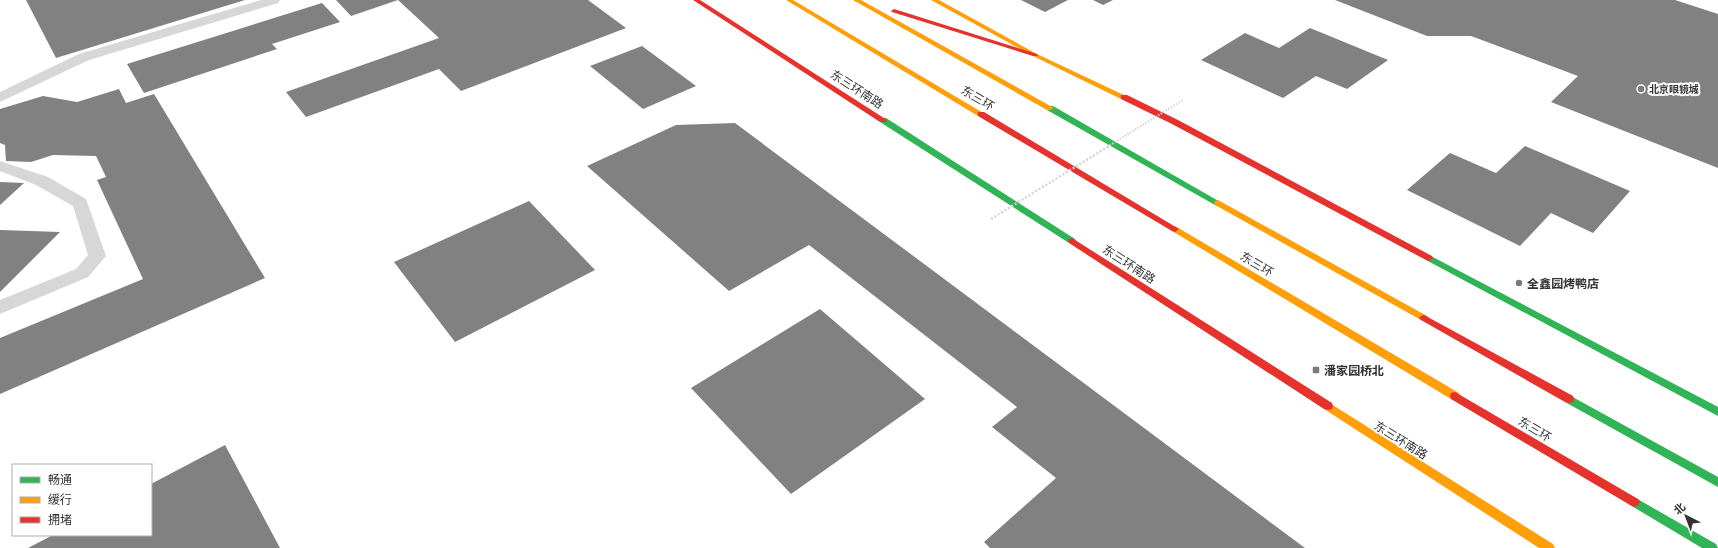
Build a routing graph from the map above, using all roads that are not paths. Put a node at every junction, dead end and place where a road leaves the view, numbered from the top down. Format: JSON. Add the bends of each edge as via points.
{"nodes":[{"id":1,"x":274,"y":0,"type":"edge"},
{"id":2,"x":696,"y":0,"type":"edge"},
{"id":3,"x":789,"y":0,"type":"edge"},
{"id":4,"x":856,"y":0,"type":"edge"},
{"id":5,"x":859,"y":0,"type":"edge"},
{"id":6,"x":934,"y":0,"type":"edge"},
{"id":7,"x":1035,"y":55,"type":"junction"},
{"id":8,"x":0,"y":98,"type":"edge"},
{"id":9,"x":0,"y":166,"type":"edge"},
{"id":10,"x":0,"y":306,"type":"edge"},
{"id":11,"x":1700,"y":400,"type":"junction"},
{"id":12,"x":1718,"y":408,"type":"edge"},
{"id":13,"x":1718,"y":412,"type":"edge"},
{"id":14,"x":1718,"y":482,"type":"edge"},
{"id":15,"x":1549,"y":548,"type":"edge"},
{"id":16,"x":1712,"y":548,"type":"edge"}],
"edges":[{"from":1,"to":8,"type":"lane","via":[[84,58]]},
{"from":2,"to":15,"type":"main road","name":"东三环南路"},
{"from":3,"to":16,"type":"main road","name":"东三环"},
{"from":4,"to":14,"type":"main road"},
{"from":5,"to":7,"type":"main road"},
{"from":6,"to":7,"type":"main road"},
{"from":7,"to":11,"type":"main road","via":[[1175,122]]},
{"from":9,"to":10,"type":"lane","via":[[42,181],[80,203],[97,256],[82,273]]},
{"from":11,"to":12,"type":"main road"},
{"from":11,"to":13,"type":"main road"}]}
